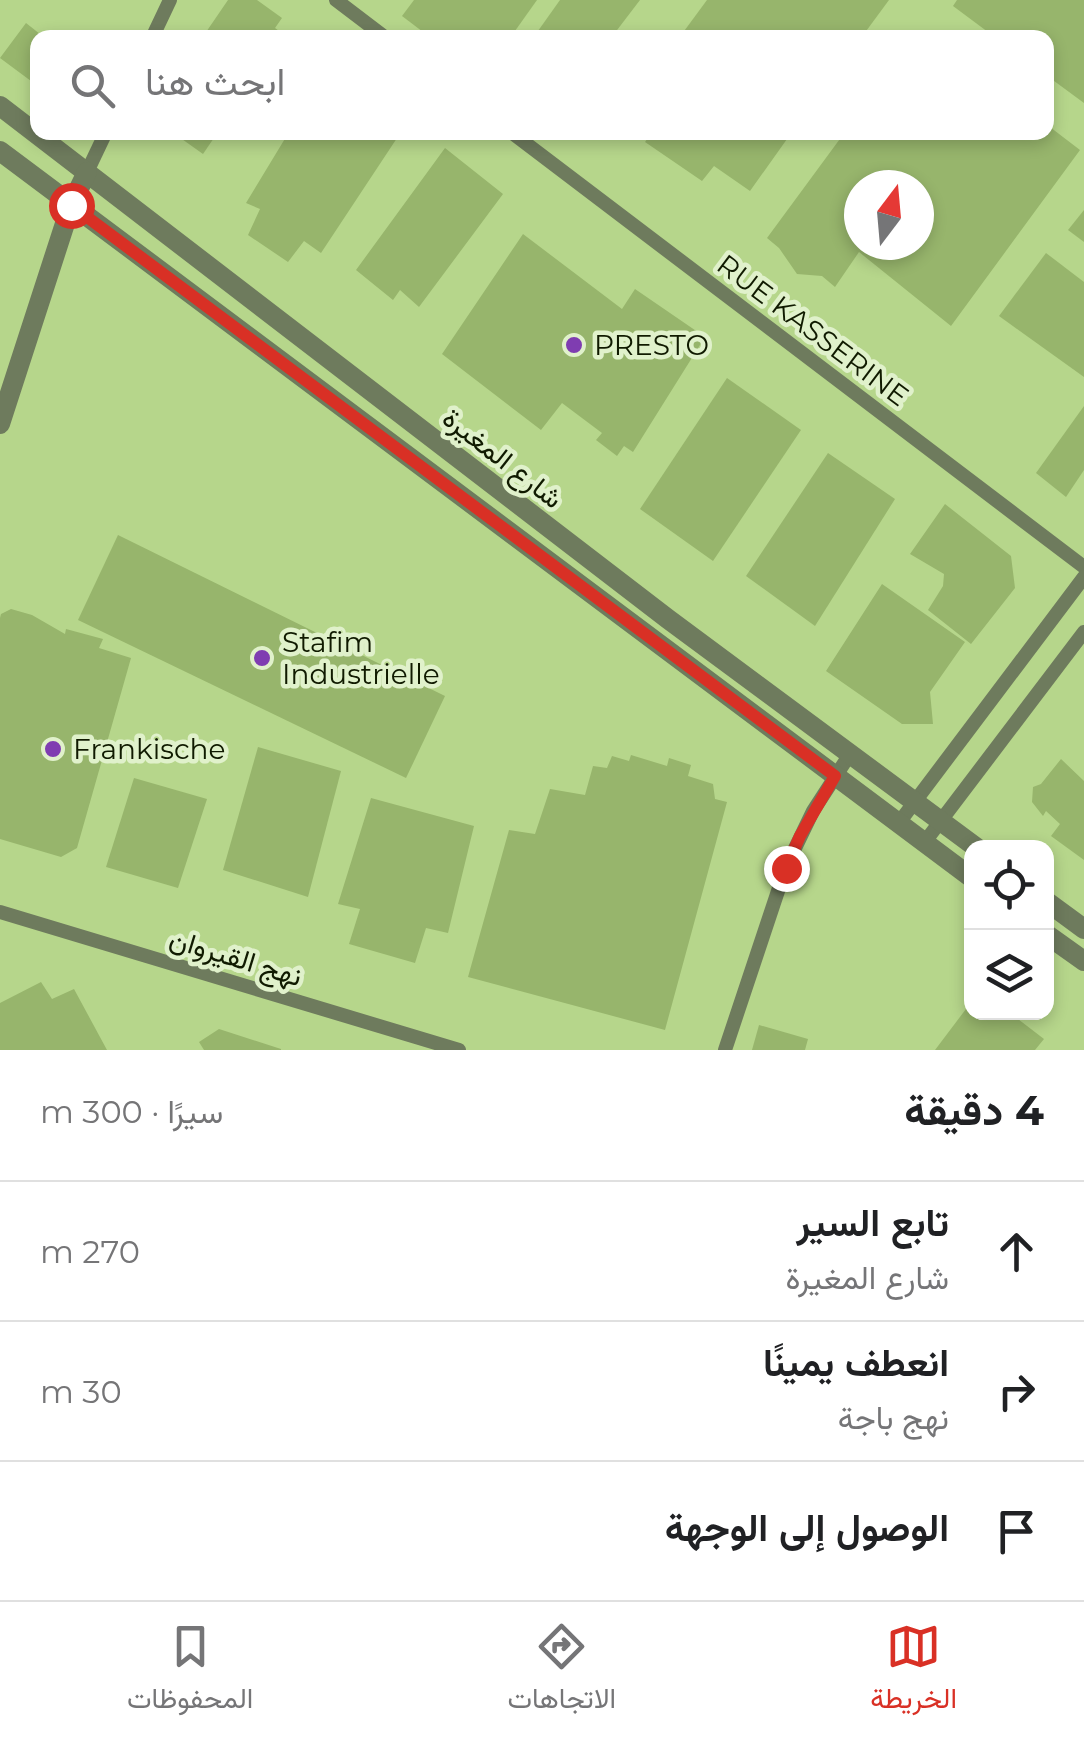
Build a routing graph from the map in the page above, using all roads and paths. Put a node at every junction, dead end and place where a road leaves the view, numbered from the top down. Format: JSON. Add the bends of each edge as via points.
{"nodes":[{"id":1,"x":170,"y":0,"type":"edge"},
{"id":2,"x":336,"y":0,"type":"edge"},
{"id":3,"x":156,"y":30,"type":"edge"},
{"id":4,"x":375,"y":30,"type":"edge"},
{"id":5,"x":0,"y":106,"type":"edge"},
{"id":6,"x":30,"y":129,"type":"edge"},
{"id":7,"x":45,"y":140,"type":"edge"},
{"id":8,"x":102,"y":140,"type":"edge"},
{"id":9,"x":522,"y":140,"type":"edge"},
{"id":10,"x":0,"y":151,"type":"edge"},
{"id":11,"x":87,"y":172,"type":"junction"},
{"id":12,"x":71,"y":205,"type":"junction"},
{"id":13,"x":0,"y":424,"type":"edge"},
{"id":14,"x":1084,"y":567,"type":"edge"},
{"id":15,"x":1084,"y":577,"type":"edge"},
{"id":16,"x":1084,"y":632,"type":"edge"},
{"id":17,"x":850,"y":754,"type":"junction"},
{"id":18,"x":835,"y":776,"type":"junction"},
{"id":19,"x":915,"y":801,"type":"junction"},
{"id":20,"x":941,"y":820,"type":"junction"},
{"id":21,"x":898,"y":824,"type":"junction"},
{"id":22,"x":967,"y":840,"type":"edge"},
{"id":23,"x":924,"y":843,"type":"junction"},
{"id":24,"x":964,"y":872,"type":"edge"},
{"id":25,"x":1054,"y":907,"type":"edge"},
{"id":26,"x":0,"y":912,"type":"edge"},
{"id":27,"x":1084,"y":930,"type":"edge"},
{"id":28,"x":1054,"y":940,"type":"edge"},
{"id":29,"x":1084,"y":961,"type":"edge"},
{"id":30,"x":458,"y":1050,"type":"edge"},
{"id":31,"x":726,"y":1050,"type":"edge"}],
"edges":[{"from":1,"to":3,"type":"lane"},
{"from":2,"to":4,"type":"lane"},
{"from":5,"to":6,"type":"street","name":"شارع المغيرة"},
{"from":7,"to":11,"type":"street","name":"شارع المغيرة"},
{"from":8,"to":11,"type":"lane"},
{"from":9,"to":14,"type":"lane","name":"RUE KASSERINE"},
{"from":10,"to":12,"type":"street","name":"شارع المغيرة"},
{"from":11,"to":12,"type":"street"},
{"from":11,"to":17,"type":"street","name":"شارع المغيرة"},
{"from":12,"to":13,"type":"street"},
{"from":12,"to":18,"type":"street","name":"شارع المغيرة"},
{"from":15,"to":19,"type":"lane"},
{"from":16,"to":20,"type":"lane"},
{"from":17,"to":18,"type":"lane"},
{"from":17,"to":19,"type":"street","name":"شارع المغيرة"},
{"from":18,"to":21,"type":"street","name":"شارع المغيرة"},
{"from":18,"to":31,"type":"lane","via":[[786,868]]},
{"from":19,"to":20,"type":"street","name":"شارع المغيرة"},
{"from":19,"to":21,"type":"lane"},
{"from":20,"to":22,"type":"street","name":"شارع المغيرة"},
{"from":20,"to":23,"type":"lane"},
{"from":21,"to":23,"type":"street","name":"شارع المغيرة"},
{"from":23,"to":24,"type":"street","name":"شارع المغيرة"},
{"from":25,"to":27,"type":"street"},
{"from":26,"to":30,"type":"lane","name":"نهج القيروان"},
{"from":28,"to":29,"type":"street"}]}
